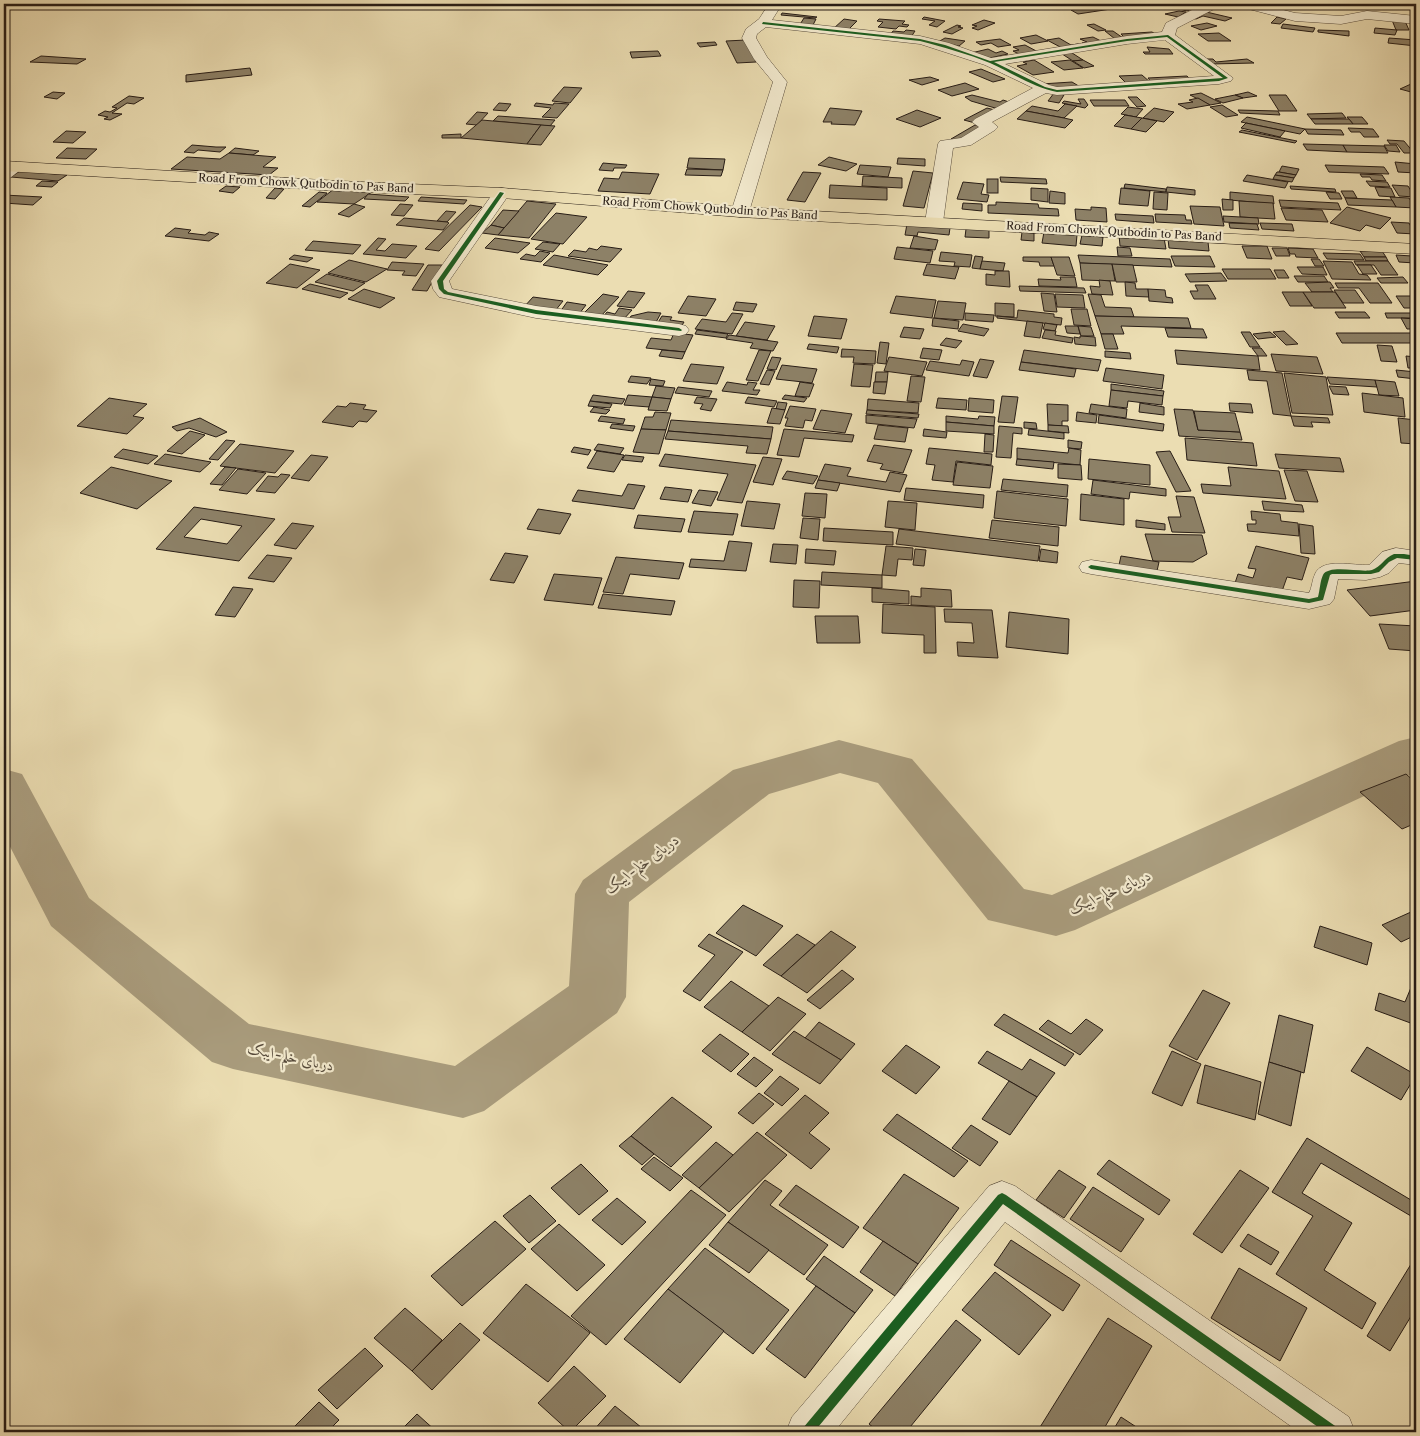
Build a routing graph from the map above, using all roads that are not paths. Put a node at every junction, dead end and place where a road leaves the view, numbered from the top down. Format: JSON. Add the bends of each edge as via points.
{"nodes":[{"id":1,"x":775,"y":4,"type":"edge"},
{"id":2,"x":1213,"y":4,"type":"edge"},
{"id":3,"x":1246,"y":4,"type":"edge"},
{"id":4,"x":1416,"y":20,"type":"edge"},
{"id":5,"x":763,"y":24,"type":"junction"},
{"id":6,"x":1168,"y":36,"type":"junction"},
{"id":7,"x":990,"y":62,"type":"junction"},
{"id":8,"x":1044,"y":88,"type":"junction"},
{"id":9,"x":8,"y":170,"type":"edge"},
{"id":10,"x":502,"y":193,"type":"junction"},
{"id":11,"x":740,"y":212,"type":"junction"},
{"id":12,"x":934,"y":222,"type":"junction"},
{"id":13,"x":1415,"y":251,"type":"edge"},
{"id":14,"x":679,"y":330,"type":"dead end"},
{"id":15,"x":1416,"y":558,"type":"edge"},
{"id":16,"x":1091,"y":567,"type":"dead end"},
{"id":17,"x":807,"y":1432,"type":"edge"},
{"id":18,"x":1334,"y":1432,"type":"edge"}],
"edges":[{"from":1,"to":5,"type":"street"},
{"from":2,"to":6,"type":"street","via":[[1171,26]]},
{"from":3,"to":4,"type":"street","via":[[1295,17],[1341,20],[1390,16]]},
{"from":5,"to":7,"type":"street","via":[[920,40]]},
{"from":5,"to":11,"type":"street","via":[[751,32],[749,38],[780,82]]},
{"from":6,"to":7,"type":"street"},
{"from":6,"to":8,"type":"street","via":[[1226,78],[1057,91]]},
{"from":7,"to":8,"type":"street"},
{"from":8,"to":12,"type":"street","via":[[980,122],[990,127],[965,142],[946,144]]},
{"from":9,"to":10,"type":"main road","name":"Road From Chowk Qutbodin to Pas Band"},
{"from":10,"to":11,"type":"main road","name":"Road From Chowk Qutbodin to Pas Band"},
{"from":10,"to":14,"type":"street","via":[[440,281],[446,293],[536,312]]},
{"from":11,"to":12,"type":"main road","name":"Road From Chowk Qutbodin to Pas Band"},
{"from":12,"to":13,"type":"main road","name":"Road From Chowk Qutbodin to Pas Band"},
{"from":15,"to":16,"type":"street","via":[[1394,555],[1387,557],[1378,569],[1369,572],[1330,572],[1321,599],[1309,601]]},
{"from":17,"to":18,"type":"street","via":[[1002,1198]]}]}
